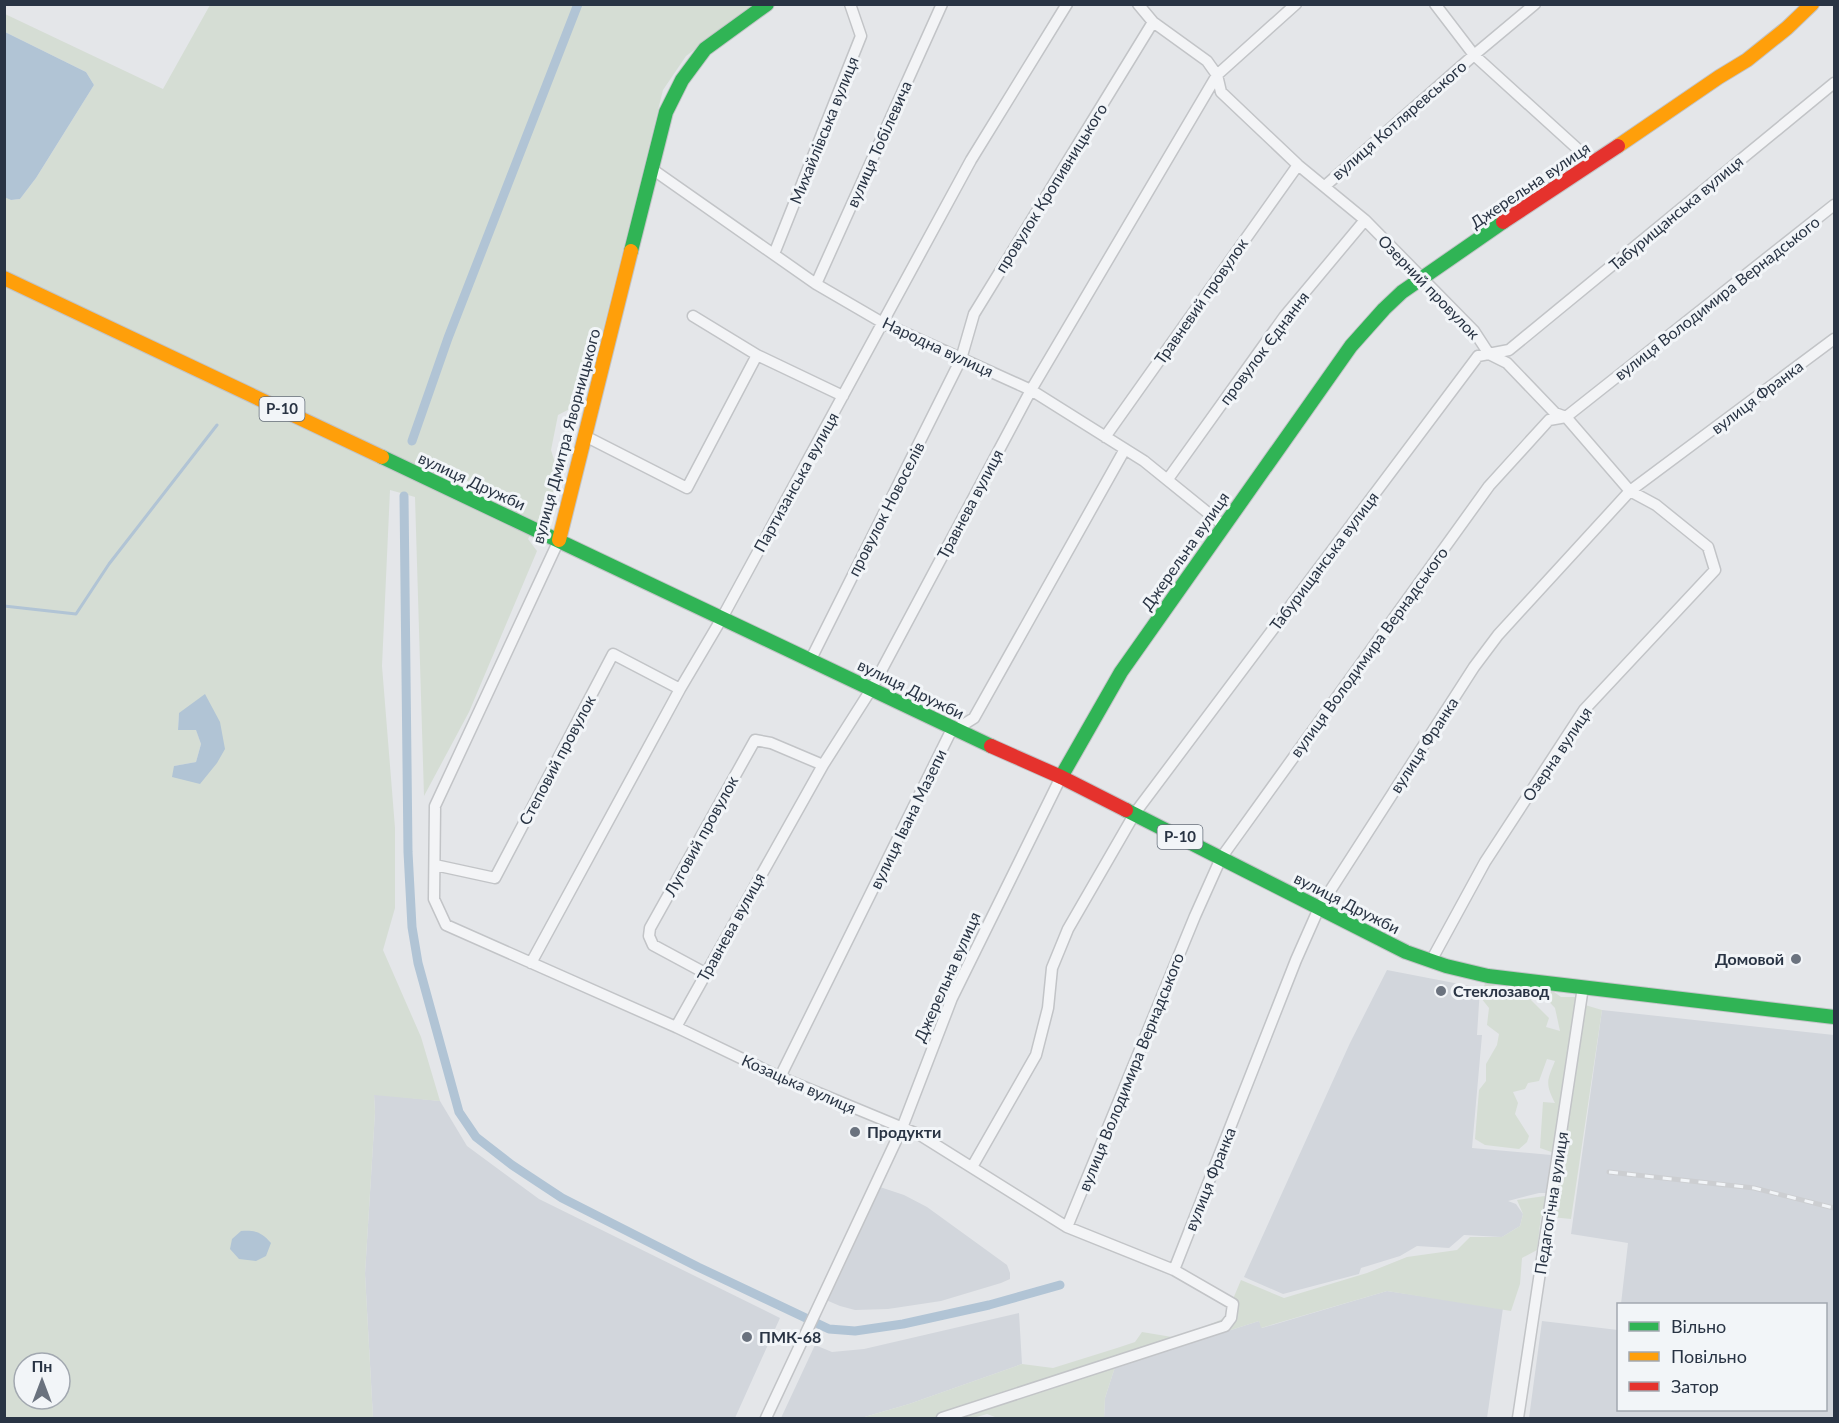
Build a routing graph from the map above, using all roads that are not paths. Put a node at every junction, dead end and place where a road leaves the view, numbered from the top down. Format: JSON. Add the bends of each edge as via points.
{"nodes":[{"id":1,"x":767,"y":4,"type":"edge"},
{"id":2,"x":850,"y":4,"type":"edge"},
{"id":3,"x":942,"y":4,"type":"edge"},
{"id":4,"x":1067,"y":4,"type":"edge"},
{"id":5,"x":1138,"y":4,"type":"edge"},
{"id":6,"x":1296,"y":4,"type":"edge"},
{"id":7,"x":1436,"y":4,"type":"edge"},
{"id":8,"x":1535,"y":4,"type":"edge"},
{"id":9,"x":1812,"y":4,"type":"edge"},
{"id":10,"x":1153,"y":22,"type":"junction"},
{"id":11,"x":1474,"y":55,"type":"junction"},
{"id":12,"x":1217,"y":75,"type":"junction"},
{"id":13,"x":1834,"y":82,"type":"edge"},
{"id":14,"x":1592,"y":162,"type":"junction"},
{"id":15,"x":1298,"y":165,"type":"junction"},
{"id":16,"x":652,"y":169,"type":"junction"},
{"id":17,"x":1325,"y":186,"type":"junction"},
{"id":18,"x":1834,"y":205,"type":"edge"},
{"id":19,"x":1365,"y":220,"type":"junction"},
{"id":20,"x":774,"y":254,"type":"junction"},
{"id":21,"x":4,"y":278,"type":"edge"},
{"id":22,"x":1422,"y":278,"type":"junction"},
{"id":23,"x":816,"y":284,"type":"junction"},
{"id":24,"x":693,"y":316,"type":"dead end"},
{"id":25,"x":883,"y":322,"type":"junction"},
{"id":26,"x":1834,"y":339,"type":"edge"},
{"id":27,"x":1489,"y":354,"type":"junction"},
{"id":28,"x":757,"y":355,"type":"junction"},
{"id":29,"x":961,"y":359,"type":"junction"},
{"id":30,"x":1031,"y":390,"type":"junction"},
{"id":31,"x":843,"y":396,"type":"junction"},
{"id":32,"x":1566,"y":417,"type":"junction"},
{"id":33,"x":585,"y":436,"type":"junction"},
{"id":34,"x":1105,"y":436,"type":"junction"},
{"id":35,"x":1125,"y":449,"type":"junction"},
{"id":36,"x":1168,"y":479,"type":"junction"},
{"id":37,"x":1630,"y":491,"type":"junction"},
{"id":38,"x":1223,"y":525,"type":"junction"},
{"id":39,"x":559,"y":540,"type":"junction"},
{"id":40,"x":1715,"y":570,"type":"joint"},
{"id":41,"x":722,"y":618,"type":"junction"},
{"id":42,"x":811,"y":659,"type":"junction"},
{"id":43,"x":872,"y":688,"type":"junction"},
{"id":44,"x":680,"y":689,"type":"junction"},
{"id":45,"x":956,"y":730,"type":"junction"},
{"id":46,"x":823,"y":765,"type":"junction"},
{"id":47,"x":1061,"y":777,"type":"junction"},
{"id":48,"x":1135,"y":813,"type":"junction"},
{"id":49,"x":1221,"y":858,"type":"junction"},
{"id":50,"x":435,"y":865,"type":"junction"},
{"id":51,"x":434,"y":899,"type":"joint"},
{"id":52,"x":1319,"y":908,"type":"junction"},
{"id":53,"x":1431,"y":961,"type":"junction"},
{"id":54,"x":531,"y":963,"type":"junction"},
{"id":55,"x":705,"y":973,"type":"junction"},
{"id":56,"x":1583,"y":987,"type":"junction"},
{"id":57,"x":1834,"y":1017,"type":"edge"},
{"id":58,"x":676,"y":1027,"type":"junction"},
{"id":59,"x":780,"y":1077,"type":"junction"},
{"id":60,"x":902,"y":1128,"type":"junction"},
{"id":61,"x":972,"y":1167,"type":"junction"},
{"id":62,"x":1067,"y":1227,"type":"junction"},
{"id":63,"x":1174,"y":1270,"type":"junction"},
{"id":64,"x":766,"y":1419,"type":"edge"},
{"id":65,"x":942,"y":1419,"type":"edge"},
{"id":66,"x":1518,"y":1419,"type":"edge"}],
"edges":[{"from":1,"to":16,"type":"main road","name":"вулиця Дмитра Яворницького","via":[[705,49],[682,80],[666,112]]},
{"from":2,"to":20,"type":"street","name":"Михайлівська вулиця","via":[[861,36]]},
{"from":3,"to":23,"type":"street","name":"вулиця Тобілевича"},
{"from":4,"to":25,"type":"street","name":"Партизанська вулиця","via":[[971,160]]},
{"from":5,"to":10,"type":"street","name":"Озерний провулок"},
{"from":6,"to":12,"type":"street","name":"Травнева вулиця"},
{"from":7,"to":11,"type":"street"},
{"from":8,"to":11,"type":"street","name":"вулиця Котляревського"},
{"from":9,"to":14,"type":"main road","name":"Джерельна вулиця","via":[[1747,60]]},
{"from":10,"to":12,"type":"street","name":"Озерний провулок","via":[[1207,61]]},
{"from":10,"to":29,"type":"street","name":"провулок Кропивницького","via":[[974,314]]},
{"from":11,"to":14,"type":"street","name":"вулиця Котляревського"},
{"from":11,"to":17,"type":"street","name":"вулиця Котляревського"},
{"from":12,"to":15,"type":"street","name":"Озерний провулок","via":[[1221,92]]},
{"from":12,"to":30,"type":"street","name":"Травнева вулиця"},
{"from":13,"to":27,"type":"street","name":"Табурищанська вулиця","via":[[1509,350]]},
{"from":14,"to":22,"type":"main road","name":"Джерельна вулиця"},
{"from":15,"to":17,"type":"street","name":"Озерний провулок"},
{"from":15,"to":34,"type":"street","name":"Травневий провулок"},
{"from":16,"to":20,"type":"street","name":"Народна вулиця"},
{"from":16,"to":33,"type":"main road","name":"вулиця Дмитра Яворницького"},
{"from":17,"to":19,"type":"street","name":"Озерний провулок"},
{"from":18,"to":32,"type":"street","name":"вулиця Володимира Вернадського"},
{"from":19,"to":22,"type":"street","name":"Озерний провулок"},
{"from":19,"to":36,"type":"street","name":"провулок Єднання","via":[[1284,317]]},
{"from":20,"to":23,"type":"street","name":"Народна вулиця"},
{"from":21,"to":39,"type":"main road","name":"вулиця Дружби","number":"Р-10"},
{"from":22,"to":27,"type":"street","name":"Озерний провулок","via":[[1474,331]]},
{"from":22,"to":38,"type":"main road","name":"Джерельна вулиця","via":[[1386,306],[1351,346]]},
{"from":23,"to":25,"type":"street","name":"Народна вулиця"},
{"from":24,"to":28,"type":"street"},
{"from":25,"to":29,"type":"street","name":"Народна вулиця"},
{"from":25,"to":31,"type":"street","name":"Партизанська вулиця"},
{"from":26,"to":37,"type":"street","name":"вулиця Франка"},
{"from":27,"to":32,"type":"street","name":"Озерний провулок","via":[[1507,363],[1555,413]]},
{"from":27,"to":48,"type":"street","name":"Табурищанська вулиця","via":[[1478,356]]},
{"from":28,"to":31,"type":"street"},
{"from":28,"to":33,"type":"street","via":[[687,488]]},
{"from":29,"to":30,"type":"street","name":"Народна вулиця"},
{"from":29,"to":42,"type":"street","name":"провулок Новоселів"},
{"from":30,"to":34,"type":"street","name":"Народна вулиця"},
{"from":30,"to":43,"type":"street","name":"Травнева вулиця"},
{"from":31,"to":41,"type":"street","name":"Партизанська вулиця"},
{"from":32,"to":37,"type":"street","name":"Озерний провулок"},
{"from":32,"to":49,"type":"street","name":"вулиця Володимира Вернадського","via":[[1549,420],[1489,486]]},
{"from":33,"to":39,"type":"main road","name":"вулиця Дмитра Яворницького"},
{"from":34,"to":35,"type":"street","name":"Народна вулиця"},
{"from":35,"to":36,"type":"street","name":"Народна вулиця"},
{"from":35,"to":45,"type":"street","name":"вулиця Івана Мазепи","via":[[974,718]]},
{"from":36,"to":38,"type":"street","name":"Народна вулиця"},
{"from":37,"to":40,"type":"street","name":"Озерний провулок","via":[[1656,505],[1708,547]]},
{"from":37,"to":52,"type":"street","name":"вулиця Франка","via":[[1498,635],[1474,667]]},
{"from":38,"to":47,"type":"main road","name":"Джерельна вулиця","via":[[1121,672]]},
{"from":39,"to":41,"type":"main road","name":"вулиця Дружби","number":"Р-10"},
{"from":39,"to":50,"type":"street","name":"вулиця Дмитра Яворницького","via":[[435,806]]},
{"from":40,"to":53,"type":"street","name":"Озерна вулиця","via":[[1584,710],[1485,862]]},
{"from":41,"to":42,"type":"main road","name":"вулиця Дружби","number":"Р-10"},
{"from":41,"to":44,"type":"street","name":"Партизанська вулиця"},
{"from":42,"to":43,"type":"main road","name":"вулиця Дружби","number":"Р-10"},
{"from":43,"to":45,"type":"main road","name":"вулиця Дружби","number":"Р-10"},
{"from":43,"to":46,"type":"street","name":"Травнева вулиця"},
{"from":44,"to":50,"type":"street","name":"Степовий провулок","via":[[613,654],[495,878]]},
{"from":44,"to":54,"type":"street","name":"Партизанська вулиця"},
{"from":45,"to":47,"type":"main road","name":"вулиця Дружби","number":"Р-10"},
{"from":45,"to":59,"type":"street","name":"вулиця Івана Мазепи","via":[[950,734]]},
{"from":46,"to":55,"type":"street","name":"Травнева вулиця"},
{"from":46,"to":55,"type":"street","name":"Луговий провулок","via":[[755,740],[650,928],[653,945]]},
{"from":47,"to":48,"type":"main road","name":"вулиця Дружби","number":"Р-10"},
{"from":47,"to":60,"type":"street","name":"Джерельна вулиця","via":[[952,998]]},
{"from":48,"to":49,"type":"main road","name":"вулиця Дружби","number":"Р-10"},
{"from":48,"to":61,"type":"street","name":"Табурищанська вулиця","via":[[1068,929],[1052,968],[1048,1008],[1036,1055]]},
{"from":49,"to":52,"type":"main road","name":"вулиця Дружби","number":"Р-10"},
{"from":49,"to":62,"type":"street","name":"вулиця Володимира Вернадського"},
{"from":50,"to":51,"type":"street","name":"вулиця Дмитра Яворницького"},
{"from":51,"to":54,"type":"street","name":"Козацька вулиця","via":[[446,925]]},
{"from":52,"to":53,"type":"main road","name":"вулиця Дружби","number":"Р-10"},
{"from":52,"to":63,"type":"street","name":"вулиця Франка"},
{"from":53,"to":56,"type":"main road","name":"вулиця Дружби","number":"Р-10","via":[[1488,976]]},
{"from":54,"to":58,"type":"street","name":"Козацька вулиця"},
{"from":55,"to":58,"type":"street","name":"Травнева вулиця"},
{"from":56,"to":57,"type":"main road","name":"вулиця Дружби","number":"Р-10"},
{"from":56,"to":66,"type":"street","name":"Педагогічна вулиця"},
{"from":58,"to":59,"type":"street","name":"Козацька вулиця"},
{"from":59,"to":60,"type":"street","name":"Козацька вулиця"},
{"from":60,"to":61,"type":"street","name":"Козацька вулиця"},
{"from":60,"to":64,"type":"street","name":"Джерельна вулиця"},
{"from":61,"to":62,"type":"street","name":"Козацька вулиця"},
{"from":62,"to":63,"type":"street","name":"Козацька вулиця"},
{"from":63,"to":65,"type":"street","name":"Козацька вулиця","via":[[1233,1304],[1225,1326]]}]}
